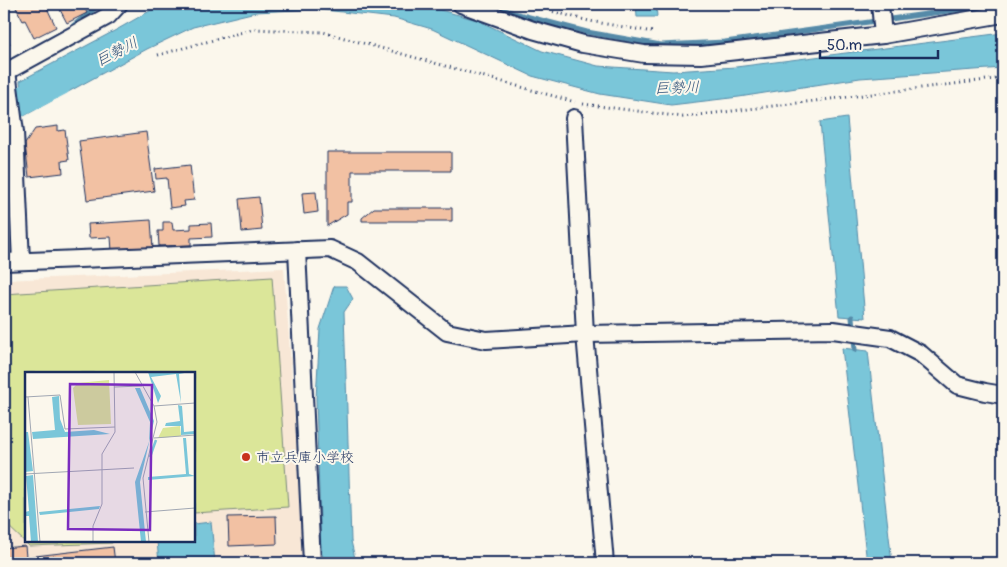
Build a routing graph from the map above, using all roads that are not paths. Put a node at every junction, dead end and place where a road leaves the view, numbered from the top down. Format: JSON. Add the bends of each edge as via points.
{"nodes":[{"id":1,"x":119,"y":4,"type":"edge"},
{"id":2,"x":461,"y":4,"type":"edge"},
{"id":3,"x":880,"y":8,"type":"edge"},
{"id":4,"x":1003,"y":14,"type":"edge"},
{"id":5,"x":883,"y":35,"type":"junction"},
{"id":6,"x":6,"y":72,"type":"edge"},
{"id":7,"x":574,"y":118,"type":"dead end"},
{"id":8,"x":297,"y":250,"type":"junction"},
{"id":9,"x":21,"y":261,"type":"junction"},
{"id":10,"x":4,"y":262,"type":"edge"},
{"id":11,"x":585,"y":334,"type":"junction"},
{"id":12,"x":1003,"y":395,"type":"edge"},
{"id":13,"x":312,"y":563,"type":"edge"},
{"id":14,"x":605,"y":563,"type":"edge"}],
"edges":[{"from":1,"to":6,"type":"street","via":[[108,16]]},
{"from":2,"to":5,"type":"street","via":[[582,44],[644,54],[701,55]]},
{"from":3,"to":5,"type":"street"},
{"from":4,"to":5,"type":"street"},
{"from":6,"to":9,"type":"street","via":[[15,132]]},
{"from":7,"to":11,"type":"street"},
{"from":8,"to":9,"type":"street"},
{"from":8,"to":11,"type":"street","via":[[330,249],[358,262],[447,332],[486,340]]},
{"from":8,"to":13,"type":"street"},
{"from":9,"to":10,"type":"street"},
{"from":11,"to":12,"type":"street","via":[[833,330],[890,338],[921,354],[957,385]]},
{"from":11,"to":14,"type":"street"}]}
